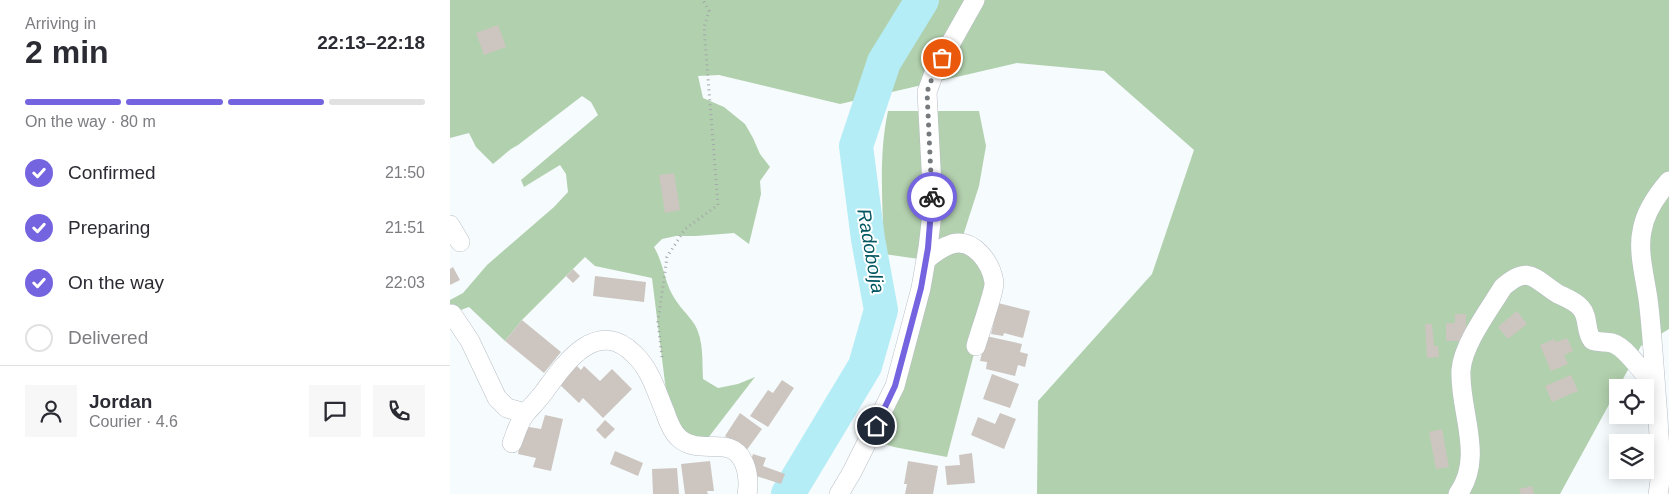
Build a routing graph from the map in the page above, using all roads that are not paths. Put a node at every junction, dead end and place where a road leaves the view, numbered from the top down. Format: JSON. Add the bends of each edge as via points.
{"nodes":[{"id":1,"x":975,"y":0,"type":"edge"},
{"id":2,"x":1669,"y":181,"type":"edge"},
{"id":3,"x":450,"y":225,"type":"edge"},
{"id":4,"x":460,"y":242,"type":"dead end"},
{"id":5,"x":926,"y":260,"type":"junction"},
{"id":6,"x":452,"y":314,"type":"dead end"},
{"id":7,"x":976,"y":346,"type":"dead end"},
{"id":8,"x":1656,"y":389,"type":"junction"},
{"id":9,"x":525,"y":413,"type":"junction"},
{"id":10,"x":512,"y":443,"type":"dead end"},
{"id":11,"x":747,"y":494,"type":"edge"},
{"id":12,"x":840,"y":494,"type":"edge"},
{"id":13,"x":1458,"y":494,"type":"edge"},
{"id":14,"x":1658,"y":494,"type":"edge"}],
"edges":[{"from":1,"to":5,"type":"street","via":[[934,73],[927,92],[933,205]]},
{"from":2,"to":8,"type":"street","via":[[1654,201],[1641,233]]},
{"from":3,"to":4,"type":"street"},
{"from":5,"to":7,"type":"street","via":[[953,243],[973,247],[985,258],[994,283]]},
{"from":5,"to":12,"type":"street","via":[[895,386]]},
{"from":6,"to":9,"type":"street","via":[[470,341],[497,398],[507,408]]},
{"from":8,"to":13,"type":"street","via":[[1618,346],[1590,338],[1585,315],[1575,302],[1533,276],[1527,274],[1512,279],[1503,287],[1474,336],[1461,368],[1471,459],[1469,474]]},
{"from":8,"to":14,"type":"street","via":[[1660,460]]},
{"from":9,"to":10,"type":"street"},
{"from":9,"to":11,"type":"street","via":[[582,348],[602,340],[621,344],[636,355],[648,372],[671,428],[679,438],[701,448],[734,448],[741,456],[746,466]]}]}
